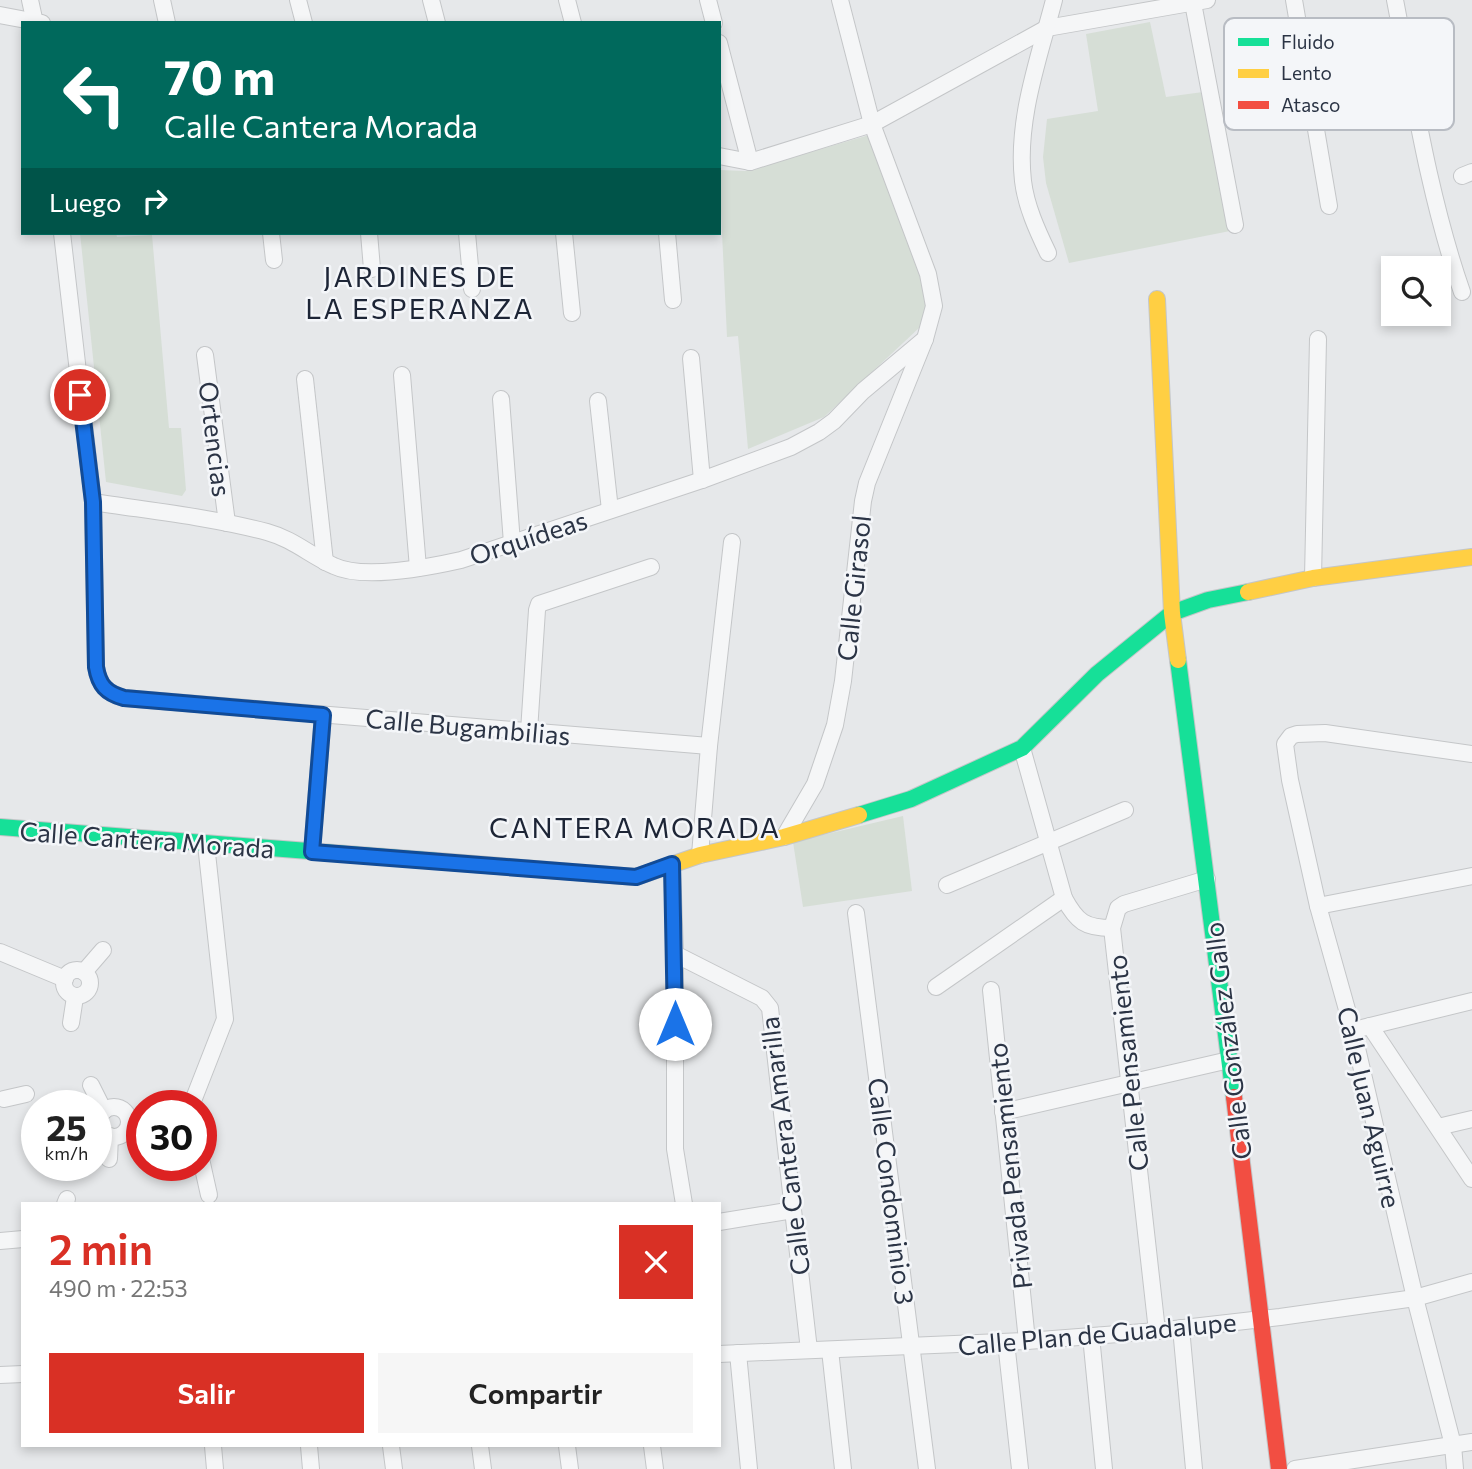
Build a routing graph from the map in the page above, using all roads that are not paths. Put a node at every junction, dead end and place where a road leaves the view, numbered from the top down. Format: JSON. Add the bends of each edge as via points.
{"nodes":[{"id":1,"x":30,"y":0,"type":"edge"},
{"id":2,"x":162,"y":0,"type":"edge"},
{"id":3,"x":298,"y":0,"type":"edge"},
{"id":4,"x":431,"y":0,"type":"edge"},
{"id":5,"x":567,"y":0,"type":"edge"},
{"id":6,"x":708,"y":0,"type":"edge"},
{"id":7,"x":840,"y":0,"type":"edge"},
{"id":8,"x":1054,"y":0,"type":"edge"},
{"id":9,"x":1294,"y":0,"type":"edge"},
{"id":10,"x":1395,"y":0,"type":"edge"},
{"id":11,"x":1200,"y":1,"type":"edge"},
{"id":12,"x":0,"y":15,"type":"edge"},
{"id":13,"x":1297,"y":18,"type":"edge"},
{"id":14,"x":1399,"y":18,"type":"edge"},
{"id":15,"x":33,"y":21,"type":"edge"},
{"id":16,"x":38,"y":21,"type":"edge"},
{"id":17,"x":167,"y":21,"type":"edge"},
{"id":18,"x":303,"y":21,"type":"edge"},
{"id":19,"x":436,"y":21,"type":"edge"},
{"id":20,"x":572,"y":21,"type":"edge"},
{"id":21,"x":713,"y":21,"type":"edge"},
{"id":22,"x":1047,"y":27,"type":"junction"},
{"id":23,"x":721,"y":51,"type":"edge"},
{"id":24,"x":872,"y":124,"type":"junction"},
{"id":25,"x":1316,"y":130,"type":"edge"},
{"id":26,"x":1420,"y":130,"type":"edge"},
{"id":27,"x":721,"y":156,"type":"edge"},
{"id":28,"x":750,"y":162,"type":"junction"},
{"id":29,"x":1329,"y":206,"type":"dead end"},
{"id":30,"x":1235,"y":225,"type":"dead end"},
{"id":31,"x":62,"y":235,"type":"edge"},
{"id":32,"x":271,"y":235,"type":"edge"},
{"id":33,"x":369,"y":235,"type":"edge"},
{"id":34,"x":467,"y":235,"type":"edge"},
{"id":35,"x":564,"y":235,"type":"edge"},
{"id":36,"x":667,"y":235,"type":"edge"},
{"id":37,"x":1048,"y":253,"type":"dead end"},
{"id":38,"x":274,"y":260,"type":"dead end"},
{"id":39,"x":372,"y":269,"type":"dead end"},
{"id":40,"x":472,"y":289,"type":"dead end"},
{"id":41,"x":1462,"y":292,"type":"dead end"},
{"id":42,"x":1157,"y":299,"type":"dead end"},
{"id":43,"x":673,"y":300,"type":"dead end"},
{"id":44,"x":572,"y":313,"type":"dead end"},
{"id":45,"x":925,"y":339,"type":"junction"},
{"id":46,"x":1318,"y":339,"type":"dead end"},
{"id":47,"x":205,"y":355,"type":"dead end"},
{"id":48,"x":691,"y":358,"type":"dead end"},
{"id":49,"x":402,"y":375,"type":"dead end"},
{"id":50,"x":305,"y":379,"type":"dead end"},
{"id":51,"x":500,"y":399,"type":"dead end"},
{"id":52,"x":597,"y":401,"type":"dead end"},
{"id":53,"x":702,"y":480,"type":"junction"},
{"id":54,"x":93,"y":502,"type":"junction"},
{"id":55,"x":610,"y":510,"type":"junction"},
{"id":56,"x":227,"y":523,"type":"junction"},
{"id":57,"x":733,"y":542,"type":"dead end"},
{"id":58,"x":512,"y":543,"type":"junction"},
{"id":59,"x":1472,"y":556,"type":"edge"},
{"id":60,"x":325,"y":562,"type":"junction"},
{"id":61,"x":651,"y":567,"type":"dead end"},
{"id":62,"x":418,"y":568,"type":"junction"},
{"id":63,"x":1313,"y":578,"type":"junction"},
{"id":64,"x":1172,"y":613,"type":"junction"},
{"id":65,"x":323,"y":715,"type":"junction"},
{"id":66,"x":529,"y":731,"type":"junction"},
{"id":67,"x":709,"y":746,"type":"junction"},
{"id":68,"x":1022,"y":748,"type":"junction"},
{"id":69,"x":1472,"y":754,"type":"edge"},
{"id":70,"x":1125,"y":810,"type":"dead end"},
{"id":71,"x":0,"y":827,"type":"edge"},
{"id":72,"x":784,"y":837,"type":"junction"},
{"id":73,"x":1049,"y":843,"type":"junction"},
{"id":74,"x":206,"y":844,"type":"junction"},
{"id":75,"x":312,"y":852,"type":"junction"},
{"id":76,"x":700,"y":855,"type":"junction"},
{"id":77,"x":672,"y":864,"type":"junction"},
{"id":78,"x":1472,"y":876,"type":"edge"},
{"id":79,"x":1207,"y":879,"type":"junction"},
{"id":80,"x":947,"y":886,"type":"dead end"},
{"id":81,"x":1064,"y":898,"type":"junction"},
{"id":82,"x":1318,"y":906,"type":"junction"},
{"id":83,"x":856,"y":913,"type":"dead end"},
{"id":84,"x":1112,"y":928,"type":"junction"},
{"id":85,"x":103,"y":950,"type":"dead end"},
{"id":86,"x":0,"y":952,"type":"edge"},
{"id":87,"x":675,"y":954,"type":"junction"},
{"id":88,"x":84,"y":972,"type":"junction"},
{"id":89,"x":65,"y":979,"type":"junction"},
{"id":90,"x":936,"y":987,"type":"dead end"},
{"id":91,"x":991,"y":990,"type":"dead end"},
{"id":92,"x":75,"y":997,"type":"junction"},
{"id":93,"x":1472,"y":1001,"type":"edge"},
{"id":94,"x":71,"y":1023,"type":"dead end"},
{"id":95,"x":1370,"y":1026,"type":"junction"},
{"id":96,"x":1353,"y":1031,"type":"junction"},
{"id":97,"x":1229,"y":1060,"type":"junction"},
{"id":98,"x":1129,"y":1084,"type":"junction"},
{"id":99,"x":91,"y":1085,"type":"dead end"},
{"id":100,"x":94,"y":1090,"type":"edge"},
{"id":101,"x":197,"y":1090,"type":"edge"},
{"id":102,"x":21,"y":1096,"type":"edge"},
{"id":103,"x":1,"y":1102,"type":"edge"},
{"id":104,"x":1003,"y":1112,"type":"junction"},
{"id":105,"x":1472,"y":1119,"type":"edge"},
{"id":106,"x":1438,"y":1126,"type":"junction"},
{"id":107,"x":1472,"y":1179,"type":"edge"},
{"id":108,"x":206,"y":1181,"type":"edge"},
{"id":109,"x":209,"y":1195,"type":"dead end"},
{"id":110,"x":684,"y":1202,"type":"edge"},
{"id":111,"x":793,"y":1210,"type":"junction"},
{"id":112,"x":721,"y":1222,"type":"edge"},
{"id":113,"x":21,"y":1239,"type":"edge"},
{"id":114,"x":0,"y":1241,"type":"edge"},
{"id":115,"x":1472,"y":1282,"type":"edge"},
{"id":116,"x":1415,"y":1298,"type":"junction"},
{"id":117,"x":1260,"y":1319,"type":"junction"},
{"id":118,"x":1181,"y":1328,"type":"junction"},
{"id":119,"x":1157,"y":1331,"type":"junction"},
{"id":120,"x":1091,"y":1336,"type":"junction"},
{"id":121,"x":1027,"y":1341,"type":"junction"},
{"id":122,"x":1006,"y":1342,"type":"junction"},
{"id":123,"x":911,"y":1346,"type":"junction"},
{"id":124,"x":808,"y":1350,"type":"junction"},
{"id":125,"x":830,"y":1350,"type":"junction"},
{"id":126,"x":738,"y":1353,"type":"junction"},
{"id":127,"x":721,"y":1354,"type":"edge"},
{"id":128,"x":21,"y":1374,"type":"edge"},
{"id":129,"x":0,"y":1375,"type":"edge"},
{"id":130,"x":1472,"y":1442,"type":"edge"},
{"id":131,"x":1453,"y":1445,"type":"junction"},
{"id":132,"x":213,"y":1447,"type":"edge"},
{"id":133,"x":309,"y":1447,"type":"edge"},
{"id":134,"x":391,"y":1447,"type":"edge"},
{"id":135,"x":480,"y":1447,"type":"edge"},
{"id":136,"x":567,"y":1447,"type":"edge"},
{"id":137,"x":652,"y":1447,"type":"edge"},
{"id":138,"x":215,"y":1469,"type":"edge"},
{"id":139,"x":311,"y":1469,"type":"edge"},
{"id":140,"x":394,"y":1469,"type":"edge"},
{"id":141,"x":483,"y":1469,"type":"edge"},
{"id":142,"x":570,"y":1469,"type":"edge"},
{"id":143,"x":655,"y":1469,"type":"edge"},
{"id":144,"x":749,"y":1469,"type":"edge"},
{"id":145,"x":843,"y":1469,"type":"edge"},
{"id":146,"x":927,"y":1469,"type":"edge"},
{"id":147,"x":1020,"y":1469,"type":"edge"},
{"id":148,"x":1104,"y":1469,"type":"edge"},
{"id":149,"x":1194,"y":1469,"type":"edge"},
{"id":150,"x":1279,"y":1469,"type":"edge"},
{"id":151,"x":1294,"y":1469,"type":"edge"},
{"id":152,"x":1455,"y":1469,"type":"edge"}],
"edges":[{"from":1,"to":16,"type":"street"},
{"from":2,"to":17,"type":"street"},
{"from":3,"to":18,"type":"street"},
{"from":4,"to":19,"type":"street"},
{"from":5,"to":20,"type":"street"},
{"from":6,"to":21,"type":"street"},
{"from":7,"to":24,"type":"street","name":"Calle Girasol"},
{"from":8,"to":22,"type":"street"},
{"from":9,"to":13,"type":"street"},
{"from":10,"to":14,"type":"street"},
{"from":11,"to":22,"type":"street"},
{"from":11,"to":30,"type":"street"},
{"from":12,"to":15,"type":"street"},
{"from":22,"to":24,"type":"street"},
{"from":22,"to":37,"type":"street","via":[[1028,98],[1023,182],[1032,219]]},
{"from":23,"to":28,"type":"street"},
{"from":24,"to":28,"type":"street"},
{"from":24,"to":45,"type":"street","name":"Calle Girasol","via":[[928,274],[933,306]]},
{"from":25,"to":29,"type":"street"},
{"from":26,"to":41,"type":"street","via":[[1444,240]]},
{"from":27,"to":28,"type":"street"},
{"from":31,"to":54,"type":"street"},
{"from":32,"to":38,"type":"street"},
{"from":33,"to":39,"type":"street"},
{"from":34,"to":40,"type":"street"},
{"from":35,"to":44,"type":"street"},
{"from":36,"to":43,"type":"street"},
{"from":42,"to":64,"type":"street","name":"Calle González Gallo"},
{"from":45,"to":53,"type":"street","name":"Orquídeas","via":[[819,432],[792,447]]},
{"from":45,"to":72,"type":"street","name":"Calle Girasol","via":[[867,483],[835,724],[815,784]]},
{"from":46,"to":63,"type":"street"},
{"from":47,"to":56,"type":"street","name":"Ortencias"},
{"from":48,"to":53,"type":"street"},
{"from":49,"to":62,"type":"street"},
{"from":50,"to":60,"type":"street"},
{"from":51,"to":58,"type":"street"},
{"from":52,"to":55,"type":"street"},
{"from":53,"to":55,"type":"street","name":"Orquídeas"},
{"from":54,"to":56,"type":"street","name":"Orquídeas"},
{"from":54,"to":65,"type":"street","name":"Calle Bugambilias","via":[[96,667],[103,689],[124,698]]},
{"from":55,"to":58,"type":"street","name":"Orquídeas"},
{"from":56,"to":60,"type":"street","name":"Orquídeas","via":[[289,539]]},
{"from":57,"to":67,"type":"street"},
{"from":58,"to":62,"type":"street","name":"Orquídeas"},
{"from":59,"to":63,"type":"street","name":"Calle Cantera Morada"},
{"from":60,"to":62,"type":"street","name":"Orquídeas","via":[[365,572]]},
{"from":61,"to":66,"type":"street","via":[[539,604]]},
{"from":63,"to":64,"type":"street","name":"Calle Cantera Morada","via":[[1208,600]]},
{"from":64,"to":68,"type":"street","name":"Calle Cantera Morada","via":[[1097,674]]},
{"from":64,"to":79,"type":"street","name":"Calle González Gallo"},
{"from":65,"to":66,"type":"street","name":"Calle Bugambilias"},
{"from":65,"to":75,"type":"street"},
{"from":66,"to":67,"type":"street","name":"Calle Bugambilias"},
{"from":67,"to":76,"type":"street"},
{"from":68,"to":72,"type":"street","name":"Calle Cantera Morada","via":[[911,799]]},
{"from":68,"to":73,"type":"street","name":"Calle Pensamiento"},
{"from":69,"to":82,"type":"street","name":"Calle Juan Aguirre","via":[[1325,733],[1291,736],[1285,744],[1290,780]]},
{"from":70,"to":73,"type":"street"},
{"from":71,"to":74,"type":"street","name":"Calle Cantera Morada"},
{"from":72,"to":76,"type":"street","name":"Calle Cantera Morada"},
{"from":73,"to":80,"type":"street"},
{"from":73,"to":81,"type":"street","name":"Calle Pensamiento"},
{"from":74,"to":75,"type":"street","name":"Calle Cantera Morada"},
{"from":74,"to":101,"type":"street","via":[[225,1019]]},
{"from":75,"to":77,"type":"street","name":"Calle Cantera Morada","via":[[636,877]]},
{"from":76,"to":77,"type":"street","name":"Calle Cantera Morada"},
{"from":77,"to":87,"type":"street"},
{"from":78,"to":82,"type":"street"},
{"from":79,"to":84,"type":"street","via":[[1124,904],[1118,908]]},
{"from":79,"to":97,"type":"street","name":"Calle González Gallo"},
{"from":81,"to":84,"type":"street","name":"Calle Pensamiento","via":[[1086,925]]},
{"from":81,"to":90,"type":"street"},
{"from":82,"to":96,"type":"street","name":"Calle Juan Aguirre"},
{"from":83,"to":123,"type":"street","name":"Calle Condominio 3"},
{"from":84,"to":98,"type":"street","name":"Calle Pensamiento"},
{"from":85,"to":88,"type":"street"},
{"from":86,"to":89,"type":"street"},
{"from":87,"to":110,"type":"street","via":[[675,1149]]},
{"from":87,"to":111,"type":"street","name":"Calle Cantera Amarilla","via":[[762,998],[770,1008]]},
{"from":88,"to":89,"type":"street","via":[[74,970]]},
{"from":88,"to":92,"type":"street","via":[[90,981],[88,991]]},
{"from":89,"to":92,"type":"street","via":[[66,991]]},
{"from":91,"to":104,"type":"street","name":"Privada Pensamiento"},
{"from":92,"to":94,"type":"street"},
{"from":93,"to":95,"type":"street"},
{"from":95,"to":96,"type":"street"},
{"from":95,"to":106,"type":"street"},
{"from":96,"to":116,"type":"street","name":"Calle Juan Aguirre"},
{"from":97,"to":98,"type":"street"},
{"from":97,"to":117,"type":"street","name":"Calle González Gallo"},
{"from":98,"to":104,"type":"street"},
{"from":98,"to":119,"type":"street","name":"Calle Pensamiento"},
{"from":99,"to":100,"type":"street"},
{"from":102,"to":103,"type":"street"},
{"from":104,"to":121,"type":"street","name":"Privada Pensamiento"},
{"from":105,"to":106,"type":"street"},
{"from":106,"to":107,"type":"street"},
{"from":108,"to":109,"type":"street"},
{"from":111,"to":112,"type":"street"},
{"from":111,"to":124,"type":"street","name":"Calle Cantera Amarilla"},
{"from":113,"to":114,"type":"street"},
{"from":115,"to":116,"type":"street","name":"Calle Plan de Guadalupe"},
{"from":116,"to":117,"type":"street","name":"Calle Plan de Guadalupe"},
{"from":116,"to":131,"type":"street","name":"Calle Juan Aguirre"},
{"from":117,"to":118,"type":"street","name":"Calle Plan de Guadalupe"},
{"from":117,"to":150,"type":"street","name":"Calle González Gallo"},
{"from":118,"to":119,"type":"street","name":"Calle Plan de Guadalupe"},
{"from":118,"to":149,"type":"street"},
{"from":119,"to":120,"type":"street","name":"Calle Plan de Guadalupe"},
{"from":120,"to":121,"type":"street","name":"Calle Plan de Guadalupe"},
{"from":120,"to":148,"type":"street"},
{"from":121,"to":122,"type":"street","name":"Calle Plan de Guadalupe"},
{"from":122,"to":123,"type":"street","name":"Calle Plan de Guadalupe"},
{"from":122,"to":147,"type":"street"},
{"from":123,"to":125,"type":"street","name":"Calle Plan de Guadalupe"},
{"from":123,"to":146,"type":"street","name":"Calle Condominio 3"},
{"from":124,"to":125,"type":"street","name":"Calle Plan de Guadalupe"},
{"from":124,"to":126,"type":"street","name":"Calle Plan de Guadalupe"},
{"from":125,"to":145,"type":"street"},
{"from":126,"to":127,"type":"street","name":"Calle Plan de Guadalupe"},
{"from":126,"to":144,"type":"street"},
{"from":128,"to":129,"type":"street"},
{"from":130,"to":131,"type":"street"},
{"from":131,"to":151,"type":"street"},
{"from":131,"to":152,"type":"street","name":"Calle Juan Aguirre"},
{"from":132,"to":138,"type":"street"},
{"from":133,"to":139,"type":"street"},
{"from":134,"to":140,"type":"street"},
{"from":135,"to":141,"type":"street"},
{"from":136,"to":142,"type":"street"},
{"from":137,"to":143,"type":"street"}]}
